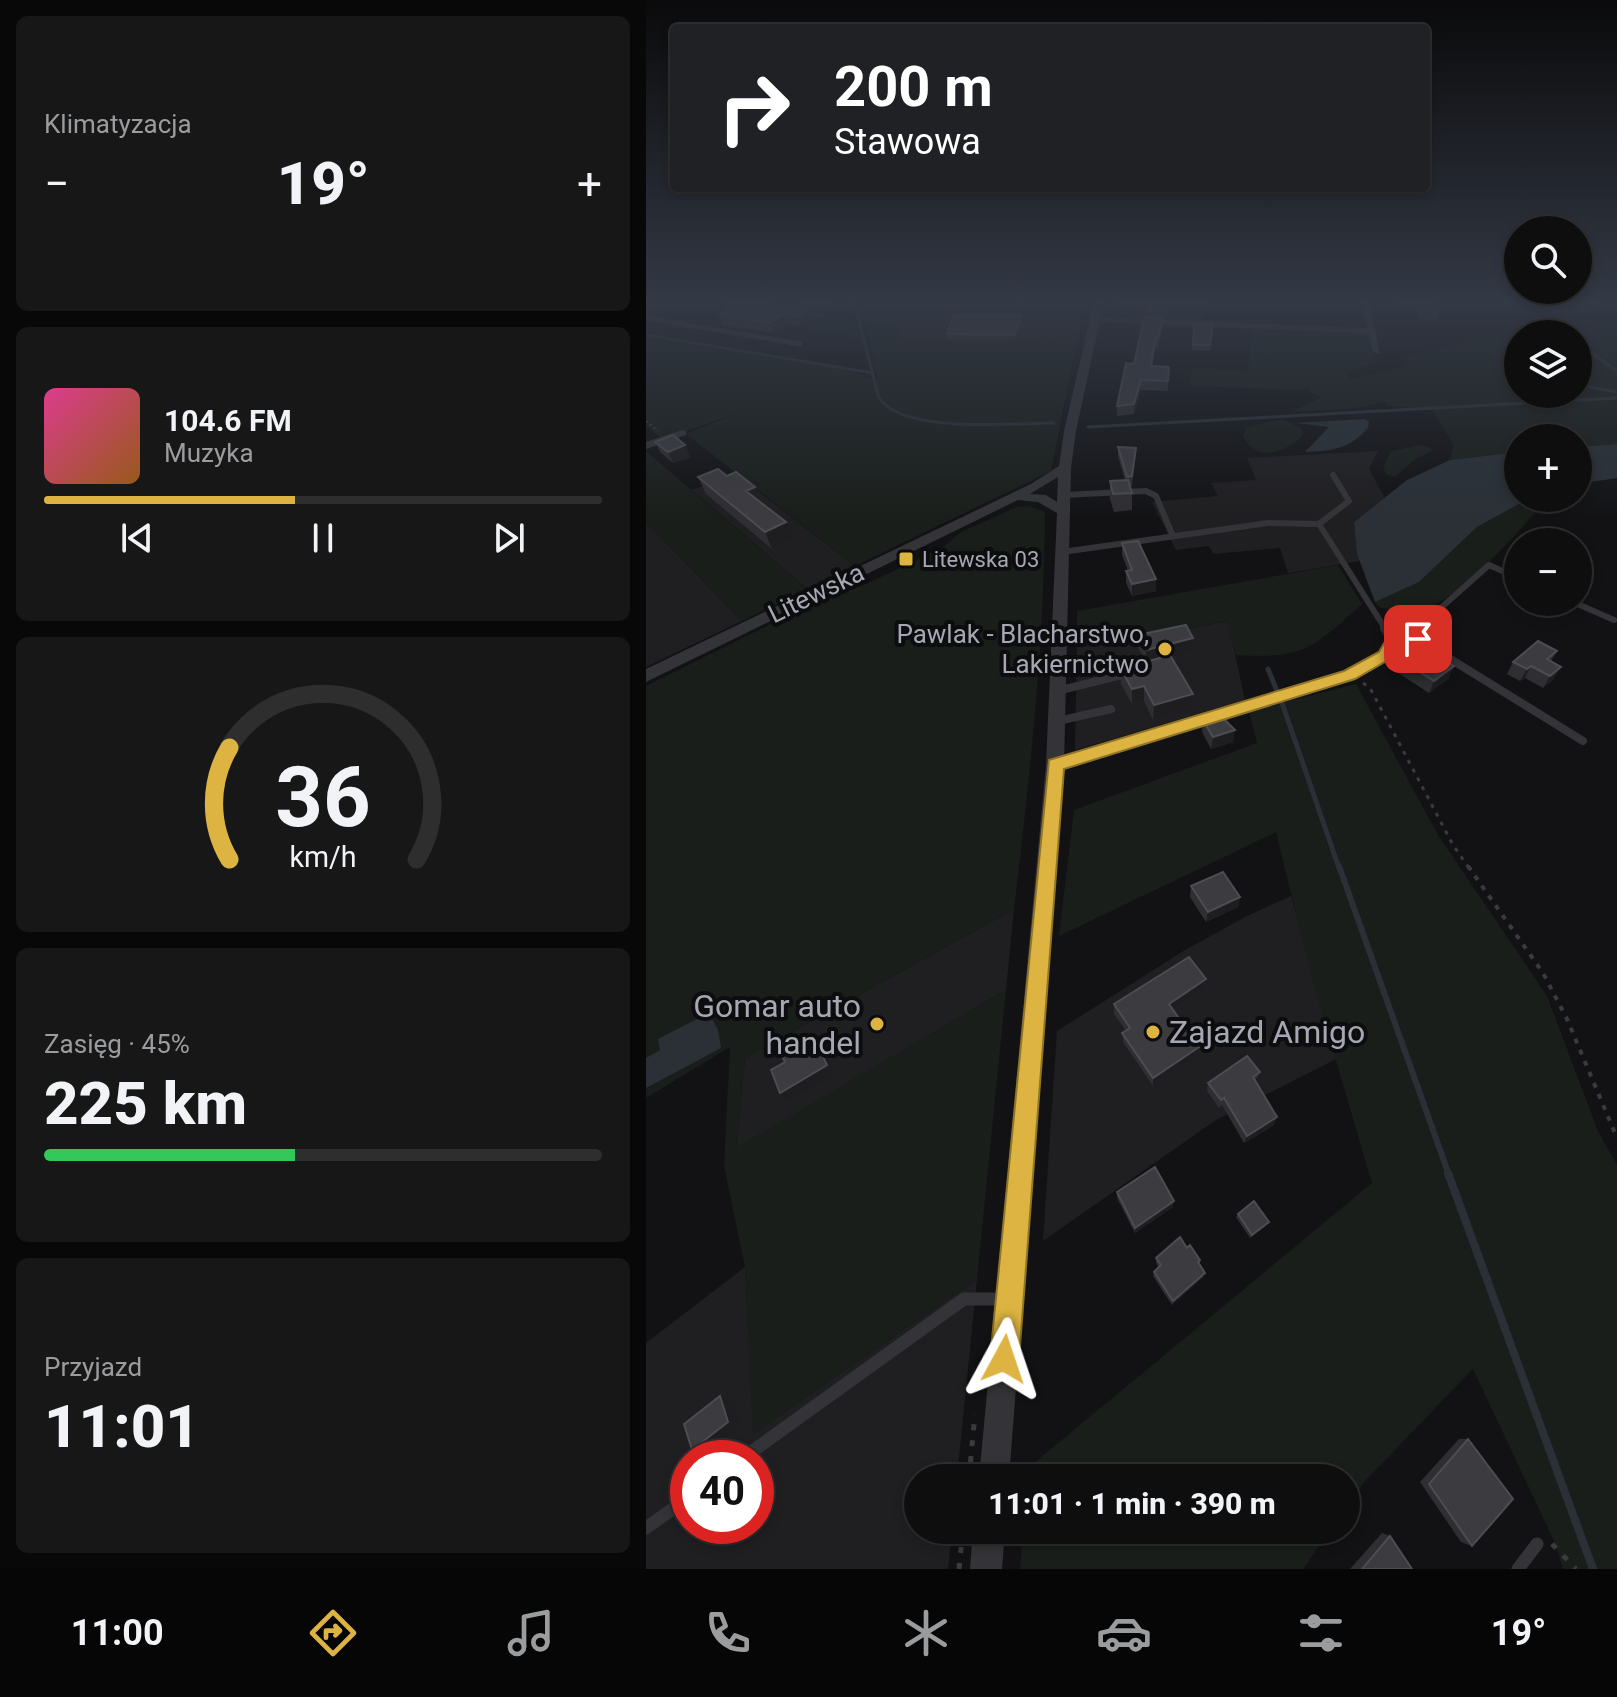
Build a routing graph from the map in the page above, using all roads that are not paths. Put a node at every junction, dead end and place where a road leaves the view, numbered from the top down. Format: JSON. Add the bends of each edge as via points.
{"nodes":[{"id":1,"x":1083,"y":374,"type":"edge"},
{"id":2,"x":682,"y":433,"type":"dead end"},
{"id":3,"x":646,"y":446,"type":"edge"},
{"id":4,"x":1333,"y":475,"type":"dead end"},
{"id":5,"x":1064,"y":490,"type":"junction"},
{"id":6,"x":1026,"y":494,"type":"junction"},
{"id":7,"x":1319,"y":524,"type":"junction"},
{"id":8,"x":1173,"y":536,"type":"junction"},
{"id":9,"x":1061,"y":552,"type":"junction"},
{"id":10,"x":1504,"y":572,"type":"edge"},
{"id":11,"x":1592,"y":610,"type":"edge"},
{"id":12,"x":1614,"y":620,"type":"dead end"},
{"id":13,"x":1409,"y":637,"type":"junction"},
{"id":14,"x":1390,"y":647,"type":"junction"},
{"id":15,"x":1143,"y":670,"type":"edge"},
{"id":16,"x":646,"y":676,"type":"edge"},
{"id":17,"x":1057,"y":691,"type":"junction"},
{"id":18,"x":1111,"y":709,"type":"dead end"},
{"id":19,"x":1056,"y":721,"type":"junction"},
{"id":20,"x":1583,"y":741,"type":"dead end"},
{"id":21,"x":1055,"y":765,"type":"junction"},
{"id":22,"x":1009,"y":1299,"type":"junction"},
{"id":23,"x":768,"y":1440,"type":"edge"},
{"id":24,"x":995,"y":1464,"type":"edge"},
{"id":25,"x":670,"y":1511,"type":"edge"},
{"id":26,"x":646,"y":1528,"type":"edge"},
{"id":27,"x":988,"y":1544,"type":"edge"},
{"id":28,"x":1537,"y":1544,"type":"road end"},
{"id":29,"x":986,"y":1569,"type":"edge"},
{"id":30,"x":1518,"y":1569,"type":"edge"}],
"edges":[{"from":1,"to":5,"type":"street"},
{"from":2,"to":3,"type":"street"},
{"from":4,"to":7,"type":"lane","via":[[1349,501]]},
{"from":5,"to":6,"type":"street"},
{"from":5,"to":6,"type":"street"},
{"from":5,"to":6,"type":"street","via":[[1041,498]]},
{"from":5,"to":8,"type":"lane","via":[[1146,491],[1156,496]]},
{"from":5,"to":9,"type":"street"},
{"from":6,"to":16,"type":"street","name":"Litewska"},
{"from":7,"to":8,"type":"lane","via":[[1268,523]]},
{"from":7,"to":14,"type":"lane","via":[[1391,639]]},
{"from":8,"to":9,"type":"lane"},
{"from":9,"to":17,"type":"street"},
{"from":10,"to":13,"type":"lane","via":[[1489,565]]},
{"from":11,"to":12,"type":"lane"},
{"from":13,"to":14,"type":"lane"},
{"from":13,"to":20,"type":"lane"},
{"from":14,"to":21,"type":"lane","via":[[1385,656],[1349,675]]},
{"from":15,"to":17,"type":"lane"},
{"from":17,"to":19,"type":"street"},
{"from":18,"to":19,"type":"lane"},
{"from":19,"to":21,"type":"street"},
{"from":21,"to":22,"type":"street"},
{"from":22,"to":23,"type":"lane","via":[[964,1299]]},
{"from":22,"to":24,"type":"street"},
{"from":25,"to":26,"type":"lane"},
{"from":27,"to":29,"type":"street"},
{"from":28,"to":30,"type":"lane"}]}
